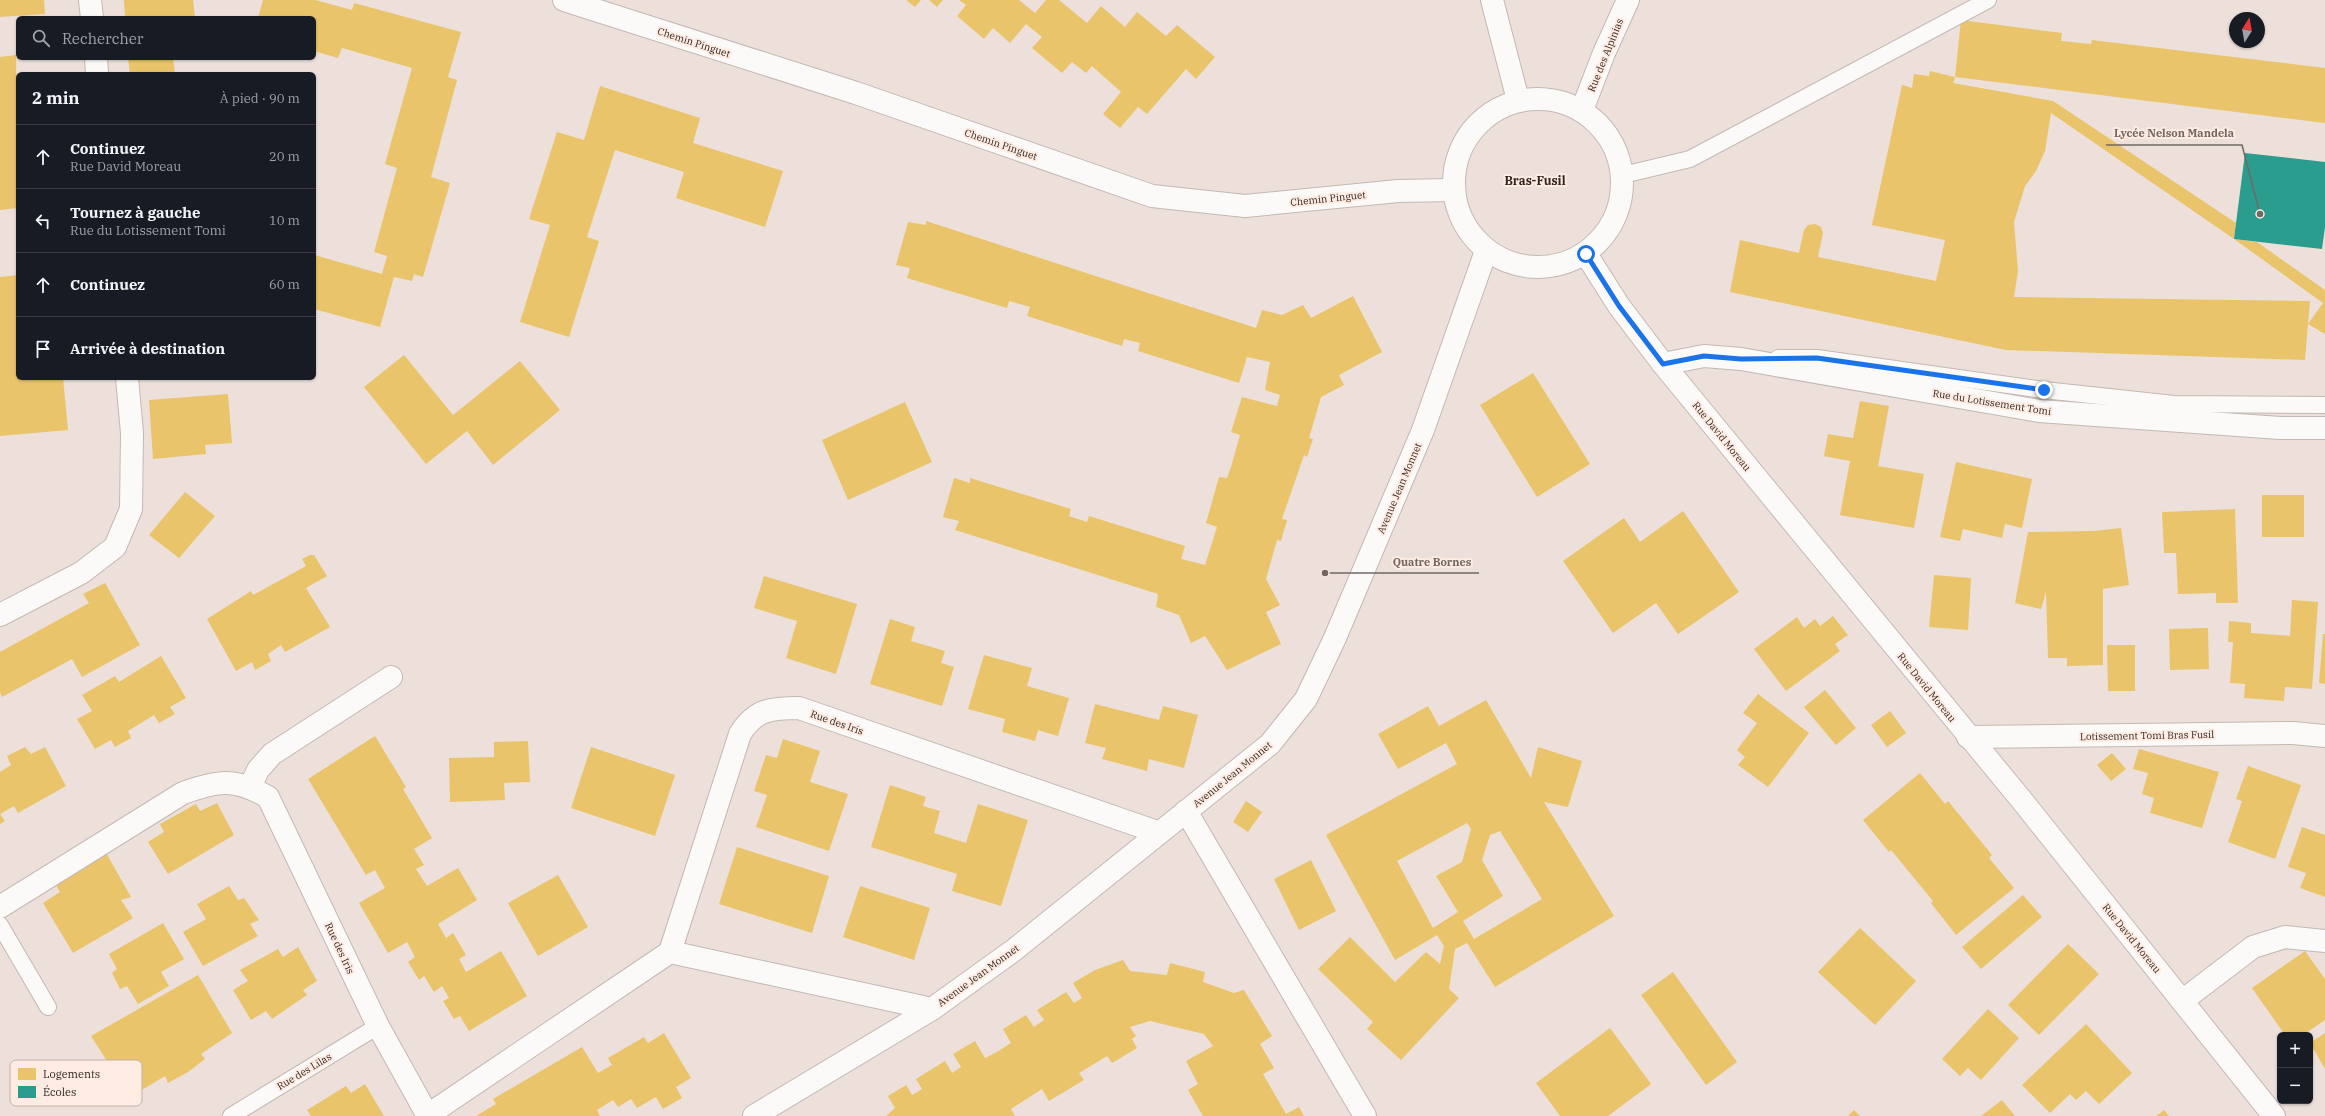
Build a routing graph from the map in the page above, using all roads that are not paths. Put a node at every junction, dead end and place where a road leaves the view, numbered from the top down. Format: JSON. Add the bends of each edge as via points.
{"nodes":[{"id":1,"x":90,"y":0,"type":"edge"},
{"id":2,"x":564,"y":0,"type":"edge"},
{"id":3,"x":1492,"y":0,"type":"edge"},
{"id":4,"x":1628,"y":0,"type":"edge"},
{"id":5,"x":1988,"y":0,"type":"edge"},
{"id":6,"x":92,"y":16,"type":"edge"},
{"id":7,"x":96,"y":60,"type":"edge"},
{"id":8,"x":97,"y":72,"type":"edge"},
{"id":9,"x":1518,"y":100,"type":"junction"},
{"id":10,"x":1582,"y":110,"type":"junction"},
{"id":11,"x":1623,"y":175,"type":"junction"},
{"id":12,"x":1452,"y":190,"type":"junction"},
{"id":13,"x":1486,"y":251,"type":"junction"},
{"id":14,"x":1586,"y":254,"type":"junction"},
{"id":15,"x":1741,"y":359,"type":"junction"},
{"id":16,"x":1663,"y":364,"type":"junction"},
{"id":17,"x":127,"y":380,"type":"edge"},
{"id":18,"x":2325,"y":405,"type":"edge"},
{"id":19,"x":2325,"y":428,"type":"edge"},
{"id":20,"x":0,"y":615,"type":"edge"},
{"id":21,"x":391,"y":677,"type":"dead end"},
{"id":22,"x":2325,"y":736,"type":"edge"},
{"id":23,"x":1968,"y":737,"type":"junction"},
{"id":24,"x":250,"y":786,"type":"junction"},
{"id":25,"x":1186,"y":811,"type":"junction"},
{"id":26,"x":1157,"y":832,"type":"junction"},
{"id":27,"x":0,"y":907,"type":"edge"},
{"id":28,"x":0,"y":924,"type":"edge"},
{"id":29,"x":2325,"y":941,"type":"edge"},
{"id":30,"x":670,"y":952,"type":"junction"},
{"id":31,"x":2182,"y":1001,"type":"junction"},
{"id":32,"x":48,"y":1007,"type":"dead end"},
{"id":33,"x":932,"y":1009,"type":"junction"},
{"id":34,"x":378,"y":1026,"type":"junction"},
{"id":35,"x":231,"y":1116,"type":"edge"},
{"id":36,"x":428,"y":1116,"type":"edge"},
{"id":37,"x":754,"y":1116,"type":"edge"},
{"id":38,"x":1365,"y":1116,"type":"edge"},
{"id":39,"x":2274,"y":1116,"type":"edge"}],
"edges":[{"from":1,"to":6,"type":"street"},
{"from":2,"to":12,"type":"street","name":"Chemin Pinguet","via":[[856,94],[1152,196],[1245,206],[1398,191]]},
{"from":3,"to":9,"type":"street"},
{"from":4,"to":10,"type":"street","name":"Rue des Alpinias"},
{"from":5,"to":11,"type":"lane","via":[[1690,159]]},
{"from":7,"to":8,"type":"street"},
{"from":9,"to":10,"type":"street","via":[[1556,100]]},
{"from":9,"to":12,"type":"street","via":[[1491,111],[1467,135],[1454,166]]},
{"from":10,"to":11,"type":"street","via":[[1609,136]]},
{"from":11,"to":14,"type":"street","via":[[1621,200],[1608,232]]},
{"from":12,"to":13,"type":"street","via":[[1464,226]]},
{"from":13,"to":14,"type":"street","via":[[1522,267],[1551,268]]},
{"from":13,"to":25,"type":"street","name":"Avenue Jean Monnet","via":[[1424,430],[1335,638],[1306,699],[1270,744]]},
{"from":14,"to":16,"type":"street","name":"Rue David Moreau","via":[[1619,306]]},
{"from":15,"to":16,"type":"street","name":"Rue du Lotissement Tomi","via":[[1704,356]]},
{"from":15,"to":18,"type":"lane","via":[[1817,358],[2044,390],[2174,404]]},
{"from":15,"to":19,"type":"street","name":"Rue du Lotissement Tomi","via":[[2039,411],[2280,428]]},
{"from":16,"to":23,"type":"street","name":"Rue David Moreau"},
{"from":17,"to":20,"type":"street","via":[[132,433],[131,509],[115,547],[81,573]]},
{"from":21,"to":24,"type":"street","via":[[272,754],[258,770]]},
{"from":22,"to":23,"type":"street","name":"Lotissement Tomi Bras Fusil","via":[[2293,733]]},
{"from":23,"to":31,"type":"street","name":"Rue David Moreau"},
{"from":24,"to":27,"type":"street","name":"Rue des Iris","via":[[233,782],[212,783],[183,793]]},
{"from":24,"to":34,"type":"street","name":"Rue des Iris","via":[[268,797]]},
{"from":25,"to":26,"type":"street","name":"Avenue Jean Monnet"},
{"from":25,"to":38,"type":"street"},
{"from":26,"to":30,"type":"street","name":"Rue des Iris","via":[[799,708],[762,712],[747,721],[740,734]]},
{"from":26,"to":33,"type":"street","name":"Avenue Jean Monnet","via":[[1014,950]]},
{"from":28,"to":32,"type":"lane"},
{"from":29,"to":31,"type":"street","via":[[2285,937],[2253,946]]},
{"from":30,"to":33,"type":"street"},
{"from":30,"to":36,"type":"street","name":"Rue des Iris"},
{"from":31,"to":39,"type":"street","name":"Rue David Moreau"},
{"from":33,"to":37,"type":"street","name":"Avenue Jean Monnet"},
{"from":34,"to":35,"type":"lane","name":"Rue des Lilas"},
{"from":34,"to":36,"type":"street","name":"Rue des Iris"}]}
